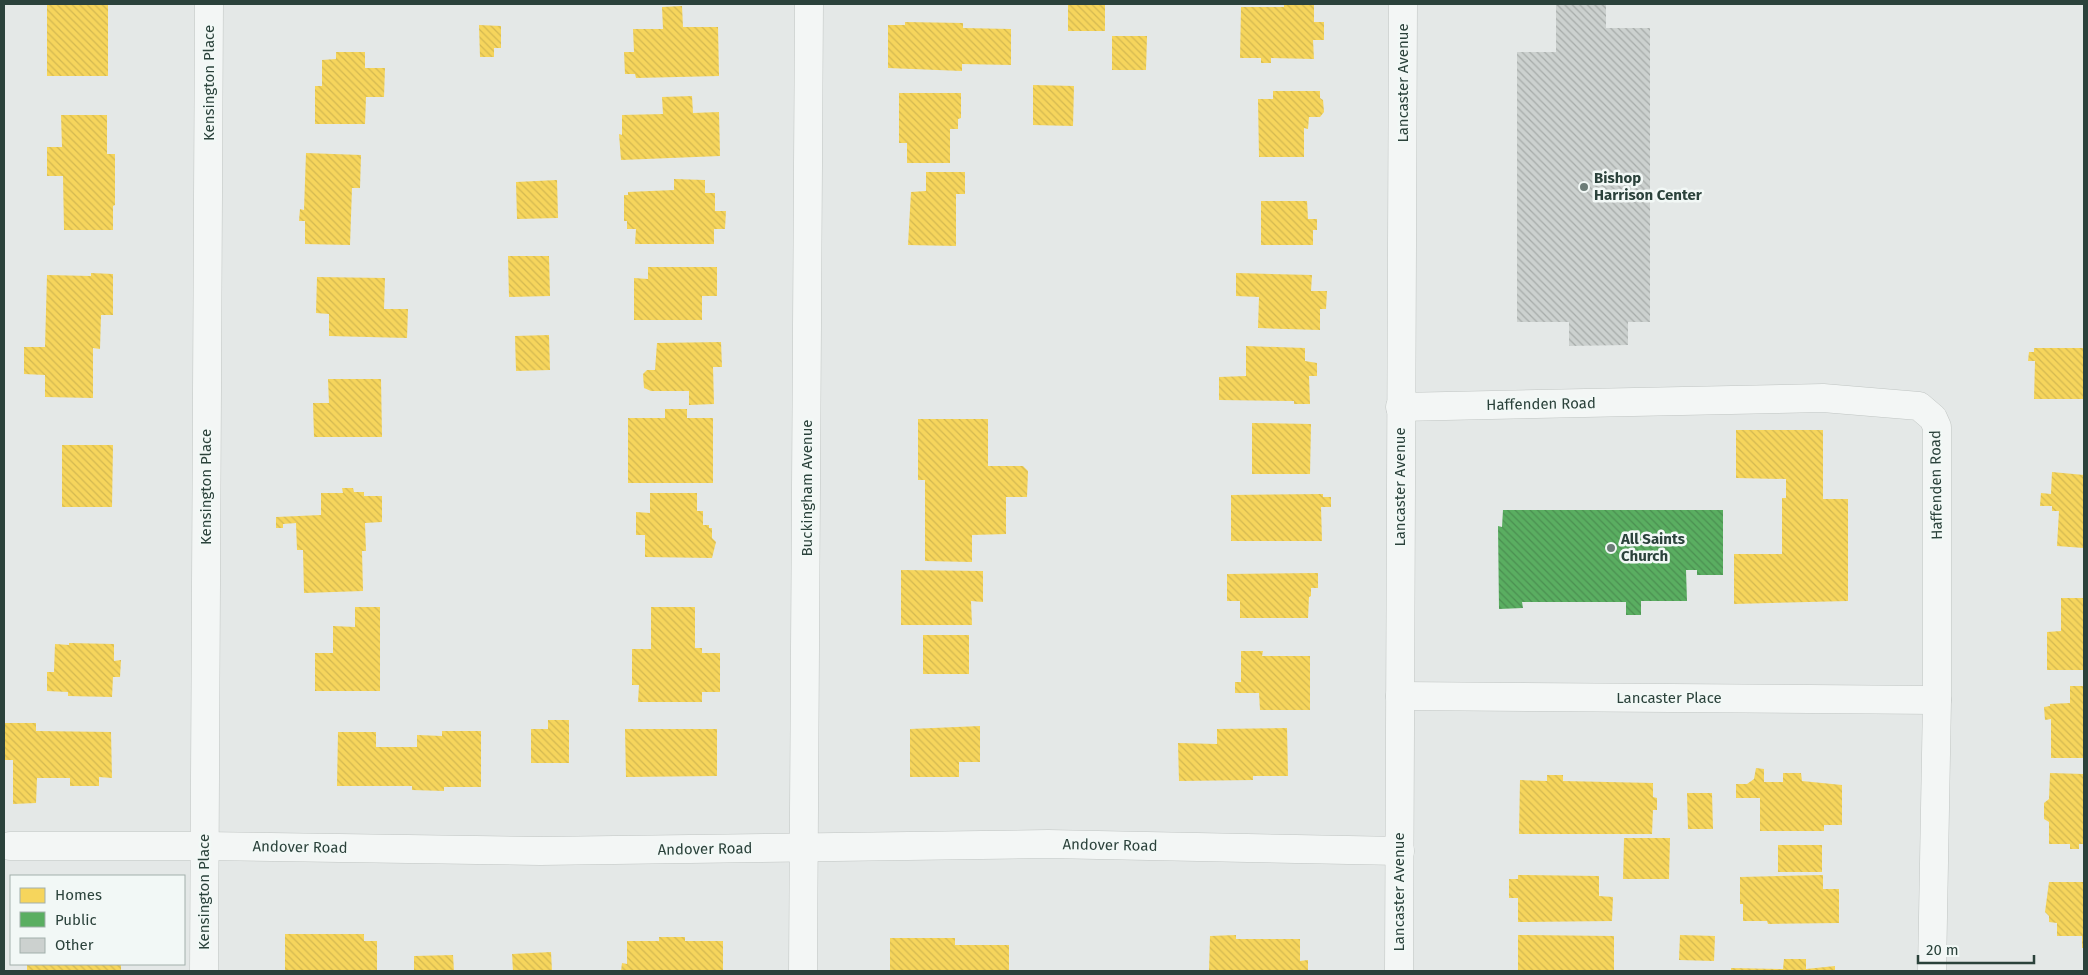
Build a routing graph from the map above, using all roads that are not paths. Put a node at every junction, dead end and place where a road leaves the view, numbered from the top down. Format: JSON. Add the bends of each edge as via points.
{"nodes":[{"id":1,"x":209,"y":4,"type":"edge"},
{"id":2,"x":809,"y":4,"type":"edge"},
{"id":3,"x":1403,"y":4,"type":"edge"},
{"id":4,"x":1400,"y":407,"type":"junction"},
{"id":5,"x":1400,"y":696,"type":"junction"},
{"id":6,"x":1937,"y":700,"type":"junction"},
{"id":7,"x":10,"y":846,"type":"dead end"},
{"id":8,"x":204,"y":846,"type":"junction"},
{"id":9,"x":805,"y":847,"type":"junction"},
{"id":10,"x":1400,"y":851,"type":"junction"},
{"id":11,"x":204,"y":971,"type":"edge"},
{"id":12,"x":803,"y":971,"type":"edge"},
{"id":13,"x":1399,"y":971,"type":"edge"},
{"id":14,"x":1932,"y":971,"type":"edge"}],
"edges":[{"from":1,"to":8,"type":"street","name":"Kensington Place"},
{"from":2,"to":9,"type":"street","name":"Buckingham Avenue"},
{"from":3,"to":4,"type":"street","name":"Lancaster Avenue"},
{"from":4,"to":5,"type":"street","name":"Lancaster Avenue"},
{"from":4,"to":6,"type":"street","name":"Haffenden Road","via":[[1823,398],[1919,406],[1938,427]]},
{"from":5,"to":6,"type":"street","name":"Lancaster Place"},
{"from":5,"to":10,"type":"street","name":"Lancaster Avenue"},
{"from":6,"to":14,"type":"street","name":"Haffenden Road"},
{"from":7,"to":8,"type":"street","name":"Andover Road"},
{"from":8,"to":9,"type":"street","name":"Andover Road","via":[[540,851]]},
{"from":8,"to":11,"type":"street","name":"Kensington Place"},
{"from":9,"to":10,"type":"street","name":"Andover Road","via":[[1048,844]]},
{"from":9,"to":12,"type":"street","name":"Buckingham Avenue"},
{"from":10,"to":13,"type":"street","name":"Lancaster Avenue"}]}
